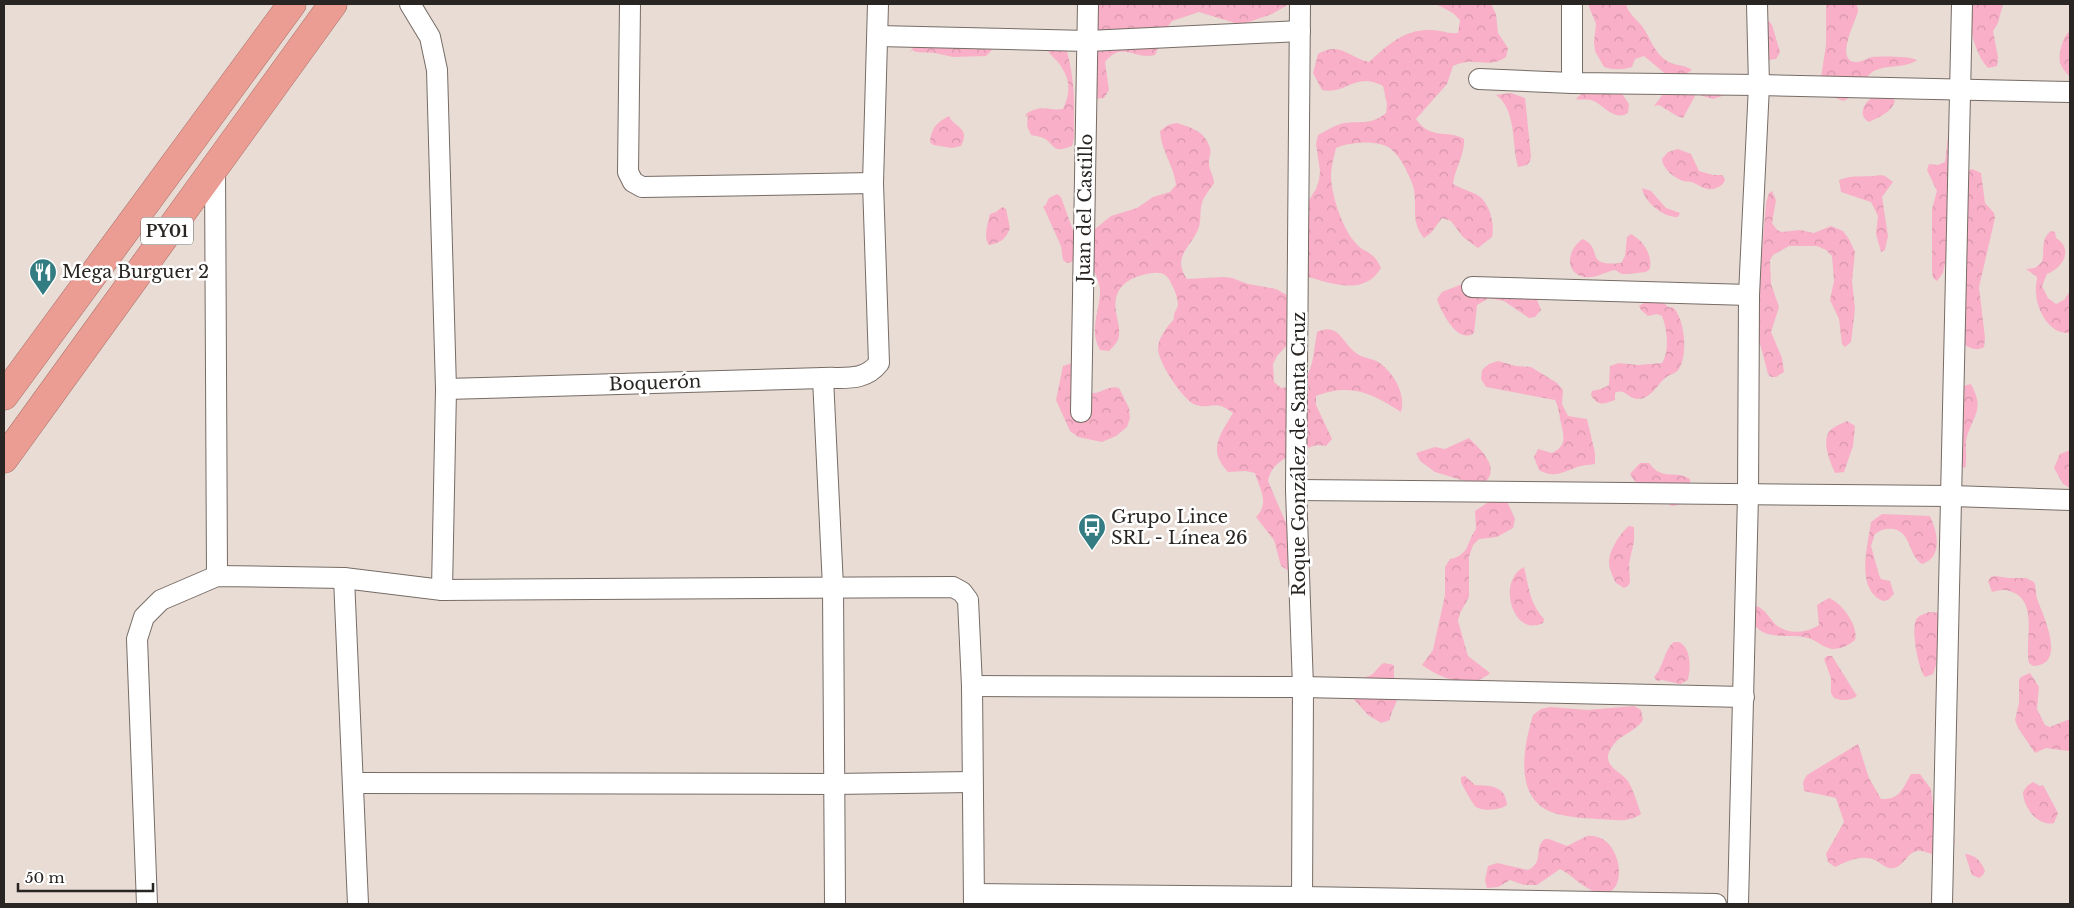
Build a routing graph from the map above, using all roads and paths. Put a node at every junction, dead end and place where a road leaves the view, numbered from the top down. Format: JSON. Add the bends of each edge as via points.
{"nodes":[{"id":1,"x":292,"y":4,"type":"edge"},
{"id":2,"x":333,"y":4,"type":"edge"},
{"id":3,"x":410,"y":4,"type":"edge"},
{"id":4,"x":630,"y":4,"type":"edge"},
{"id":5,"x":878,"y":4,"type":"edge"},
{"id":6,"x":1088,"y":4,"type":"edge"},
{"id":7,"x":1300,"y":4,"type":"edge"},
{"id":8,"x":1572,"y":4,"type":"edge"},
{"id":9,"x":1757,"y":4,"type":"edge"},
{"id":10,"x":1962,"y":4,"type":"edge"},
{"id":11,"x":1300,"y":31,"type":"junction"},
{"id":12,"x":878,"y":36,"type":"junction"},
{"id":13,"x":1088,"y":41,"type":"junction"},
{"id":14,"x":1479,"y":79,"type":"dead end"},
{"id":15,"x":1572,"y":83,"type":"junction"},
{"id":16,"x":1759,"y":85,"type":"junction"},
{"id":17,"x":1960,"y":90,"type":"junction"},
{"id":18,"x":2070,"y":92,"type":"edge"},
{"id":19,"x":214,"y":165,"type":"junction"},
{"id":20,"x":873,"y":182,"type":"junction"},
{"id":21,"x":1472,"y":288,"type":"dead end"},
{"id":22,"x":1750,"y":295,"type":"junction"},
{"id":23,"x":823,"y":378,"type":"junction"},
{"id":24,"x":446,"y":389,"type":"junction"},
{"id":25,"x":4,"y":396,"type":"edge"},
{"id":26,"x":1081,"y":412,"type":"dead end"},
{"id":27,"x":4,"y":458,"type":"edge"},
{"id":28,"x":1296,"y":490,"type":"junction"},
{"id":29,"x":1748,"y":495,"type":"junction"},
{"id":30,"x":1952,"y":496,"type":"junction"},
{"id":31,"x":2070,"y":500,"type":"edge"},
{"id":32,"x":217,"y":576,"type":"junction"},
{"id":33,"x":344,"y":578,"type":"junction"},
{"id":34,"x":833,"y":587,"type":"junction"},
{"id":35,"x":442,"y":590,"type":"junction"},
{"id":36,"x":972,"y":686,"type":"junction"},
{"id":37,"x":1303,"y":687,"type":"junction"},
{"id":38,"x":1744,"y":698,"type":"junction"},
{"id":39,"x":972,"y":782,"type":"junction"},
{"id":40,"x":354,"y":783,"type":"junction"},
{"id":41,"x":834,"y":784,"type":"junction"},
{"id":42,"x":974,"y":899,"type":"edge"},
{"id":43,"x":1302,"y":901,"type":"edge"},
{"id":44,"x":147,"y":904,"type":"edge"},
{"id":45,"x":358,"y":904,"type":"edge"},
{"id":46,"x":835,"y":904,"type":"edge"},
{"id":47,"x":1716,"y":904,"type":"edge"},
{"id":48,"x":1738,"y":904,"type":"edge"},
{"id":49,"x":1942,"y":904,"type":"edge"}],
"edges":[{"from":1,"to":25,"type":"highway","number":"PY01"},
{"from":2,"to":19,"type":"highway","number":"PY01"},
{"from":3,"to":24,"type":"street","via":[[430,37],[437,70]]},
{"from":4,"to":20,"type":"street","via":[[628,172],[633,182],[642,187]]},
{"from":5,"to":12,"type":"street"},
{"from":6,"to":13,"type":"street","name":"Juan del Castillo"},
{"from":7,"to":11,"type":"street","name":"Roque González de Santa Cruz"},
{"from":8,"to":15,"type":"street"},
{"from":9,"to":16,"type":"street"},
{"from":10,"to":17,"type":"street"},
{"from":11,"to":13,"type":"street"},
{"from":11,"to":28,"type":"street","name":"Roque González de Santa Cruz"},
{"from":12,"to":13,"type":"street"},
{"from":12,"to":20,"type":"street"},
{"from":13,"to":26,"type":"street","name":"Juan del Castillo"},
{"from":14,"to":15,"type":"street"},
{"from":15,"to":16,"type":"street"},
{"from":16,"to":17,"type":"street"},
{"from":16,"to":22,"type":"street"},
{"from":17,"to":18,"type":"street"},
{"from":17,"to":30,"type":"street"},
{"from":19,"to":27,"type":"highway","number":"PY01"},
{"from":19,"to":32,"type":"street"},
{"from":20,"to":23,"type":"street","name":"Boquerón","via":[[879,363],[864,376]]},
{"from":21,"to":22,"type":"street"},
{"from":22,"to":29,"type":"street"},
{"from":23,"to":24,"type":"street","name":"Boquerón"},
{"from":23,"to":34,"type":"street"},
{"from":24,"to":35,"type":"street"},
{"from":28,"to":29,"type":"street"},
{"from":28,"to":37,"type":"street","name":"Roque González de Santa Cruz"},
{"from":29,"to":30,"type":"street"},
{"from":29,"to":38,"type":"street"},
{"from":30,"to":31,"type":"street"},
{"from":30,"to":49,"type":"street"},
{"from":32,"to":33,"type":"street"},
{"from":32,"to":44,"type":"street","via":[[161,600],[144,617],[137,639]]},
{"from":33,"to":35,"type":"street"},
{"from":33,"to":40,"type":"street"},
{"from":34,"to":35,"type":"street"},
{"from":34,"to":36,"type":"street","via":[[953,587],[962,592],[968,600]]},
{"from":34,"to":41,"type":"street"},
{"from":36,"to":37,"type":"street"},
{"from":36,"to":39,"type":"street"},
{"from":37,"to":38,"type":"street"},
{"from":37,"to":43,"type":"street","name":"Roque González de Santa Cruz"},
{"from":38,"to":48,"type":"street"},
{"from":39,"to":41,"type":"street"},
{"from":39,"to":42,"type":"street"},
{"from":40,"to":41,"type":"street"},
{"from":40,"to":45,"type":"street"},
{"from":41,"to":46,"type":"street"},
{"from":42,"to":43,"type":"street"},
{"from":43,"to":47,"type":"street"}]}
